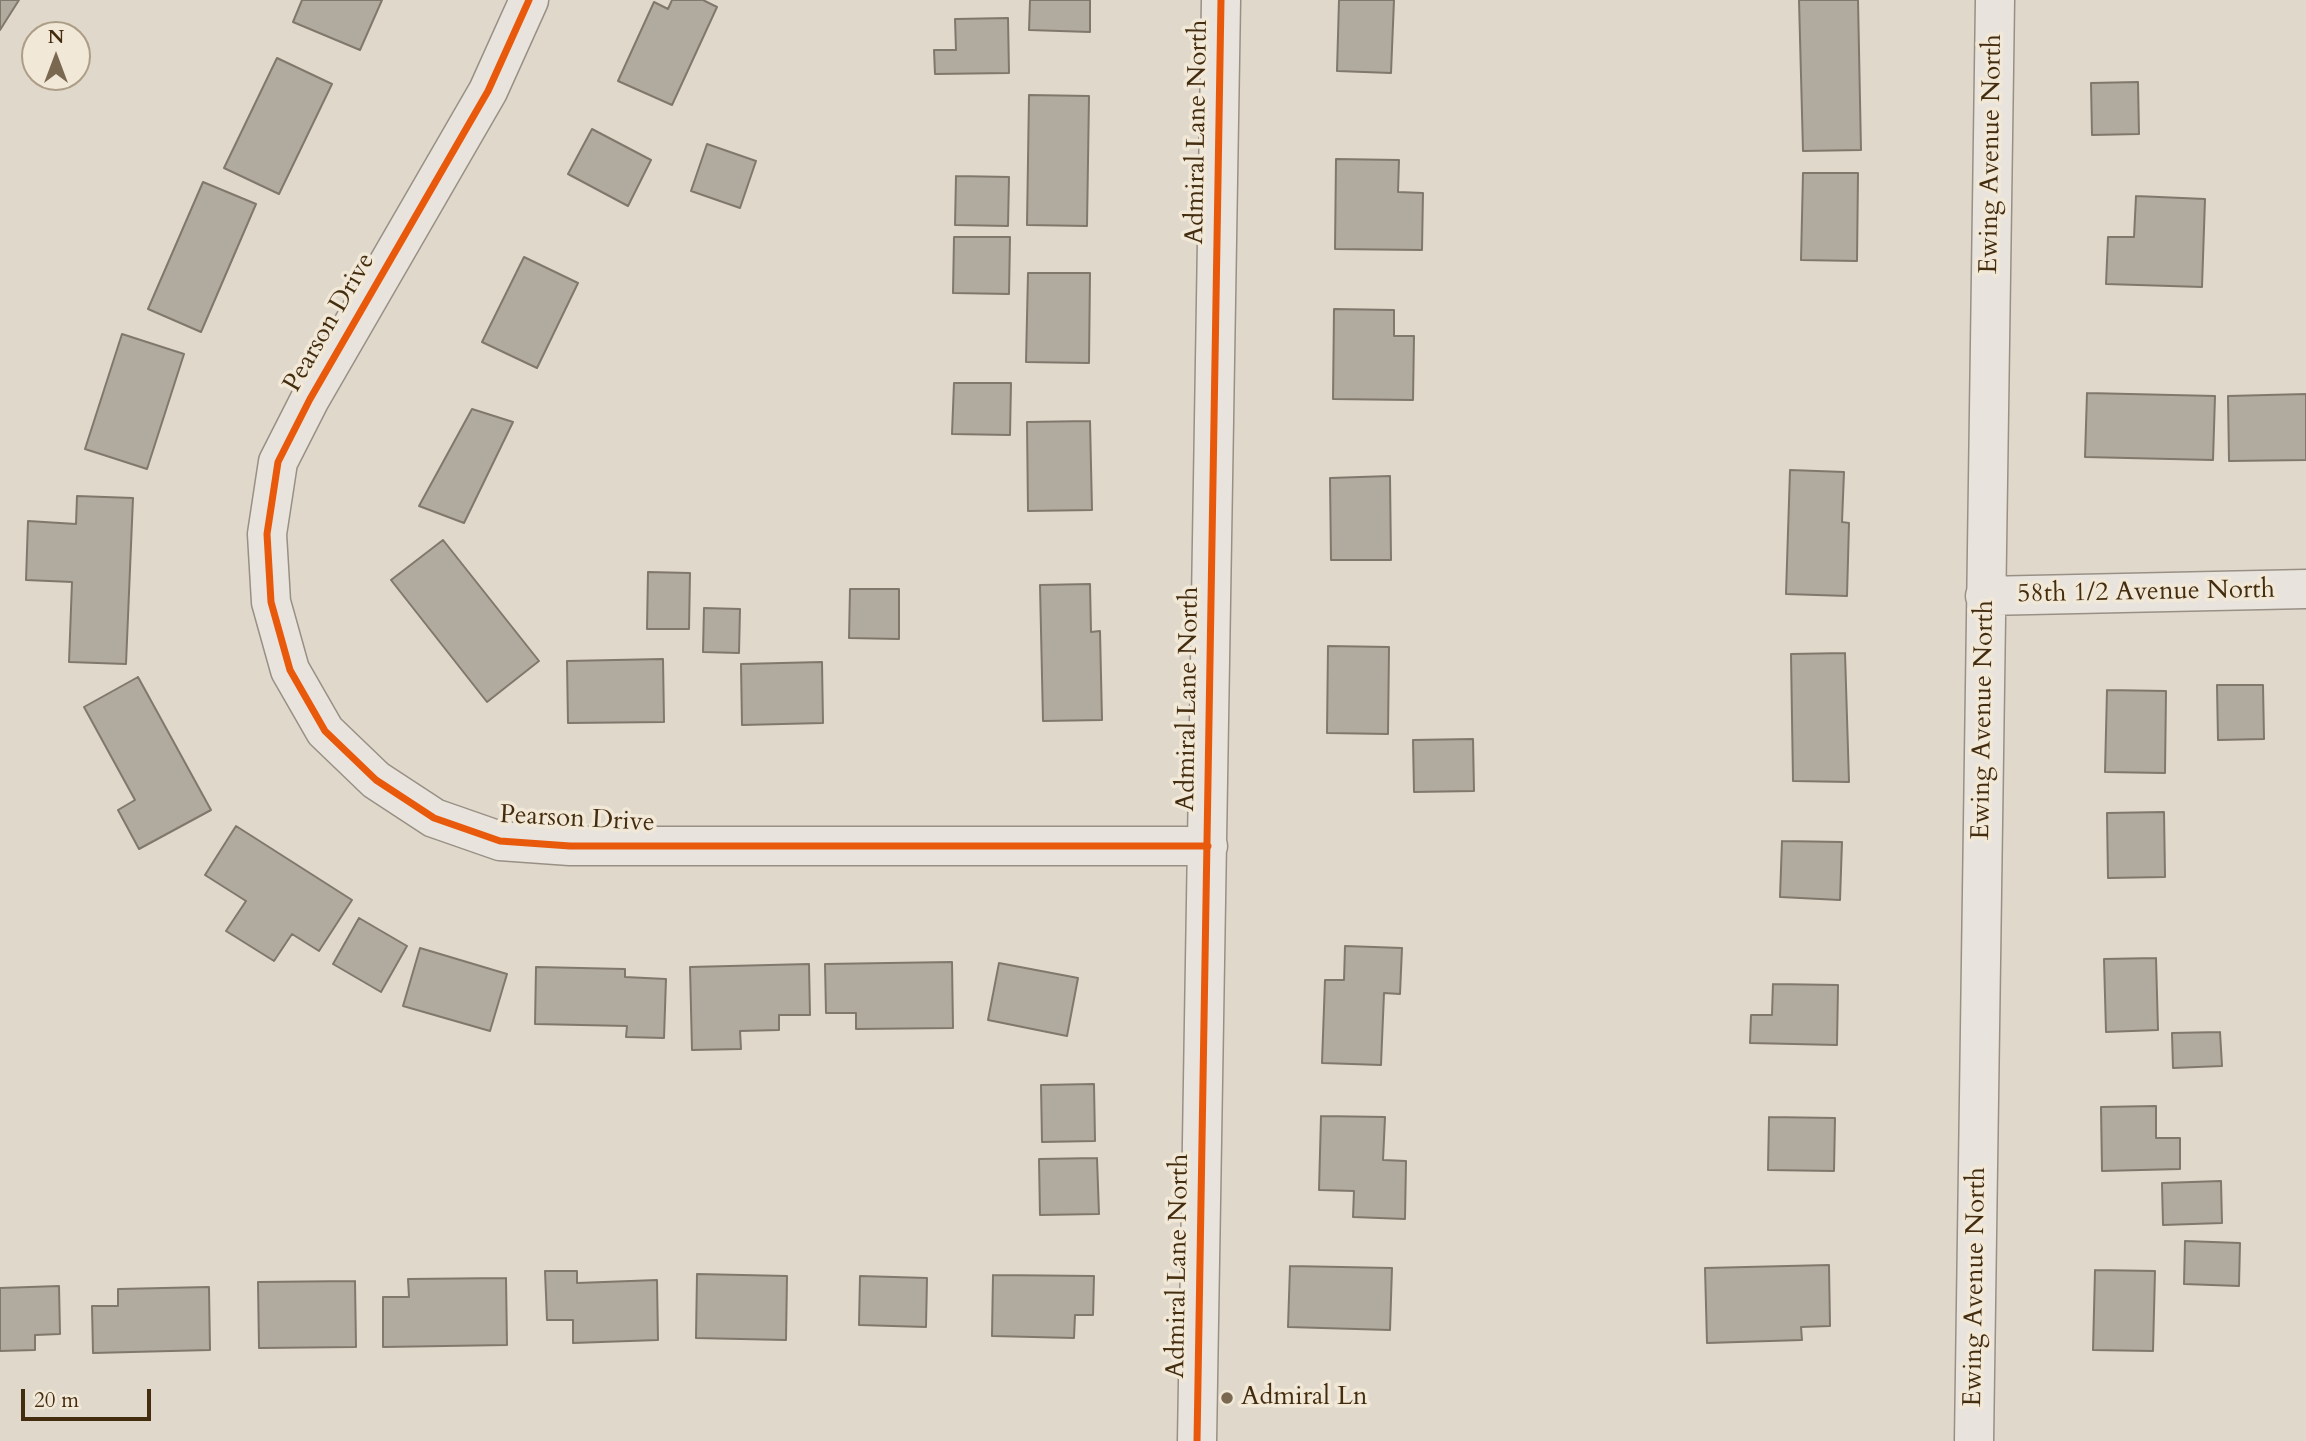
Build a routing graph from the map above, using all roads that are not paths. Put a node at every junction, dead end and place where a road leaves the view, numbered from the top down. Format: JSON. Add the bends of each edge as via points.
{"nodes":[{"id":1,"x":529,"y":0,"type":"edge"},
{"id":2,"x":1221,"y":0,"type":"edge"},
{"id":3,"x":1994,"y":0,"type":"edge"},
{"id":4,"x":2306,"y":589,"type":"edge"},
{"id":5,"x":1985,"y":596,"type":"junction"},
{"id":6,"x":1208,"y":846,"type":"junction"},
{"id":7,"x":1197,"y":1441,"type":"edge"},
{"id":8,"x":1974,"y":1441,"type":"edge"}],
"edges":[{"from":1,"to":6,"type":"street","name":"Pearson Drive","via":[[488,91],[278,462],[267,534],[271,602],[290,670],[325,731],[376,780],[434,818],[500,841],[570,846]]},
{"from":2,"to":6,"type":"street","name":"Admiral Lane North"},
{"from":3,"to":5,"type":"street","name":"Ewing Avenue North"},
{"from":4,"to":5,"type":"street","name":"58th 1/2 Avenue North"},
{"from":5,"to":8,"type":"street","name":"Ewing Avenue North"},
{"from":6,"to":7,"type":"street","name":"Admiral Lane North"}]}
